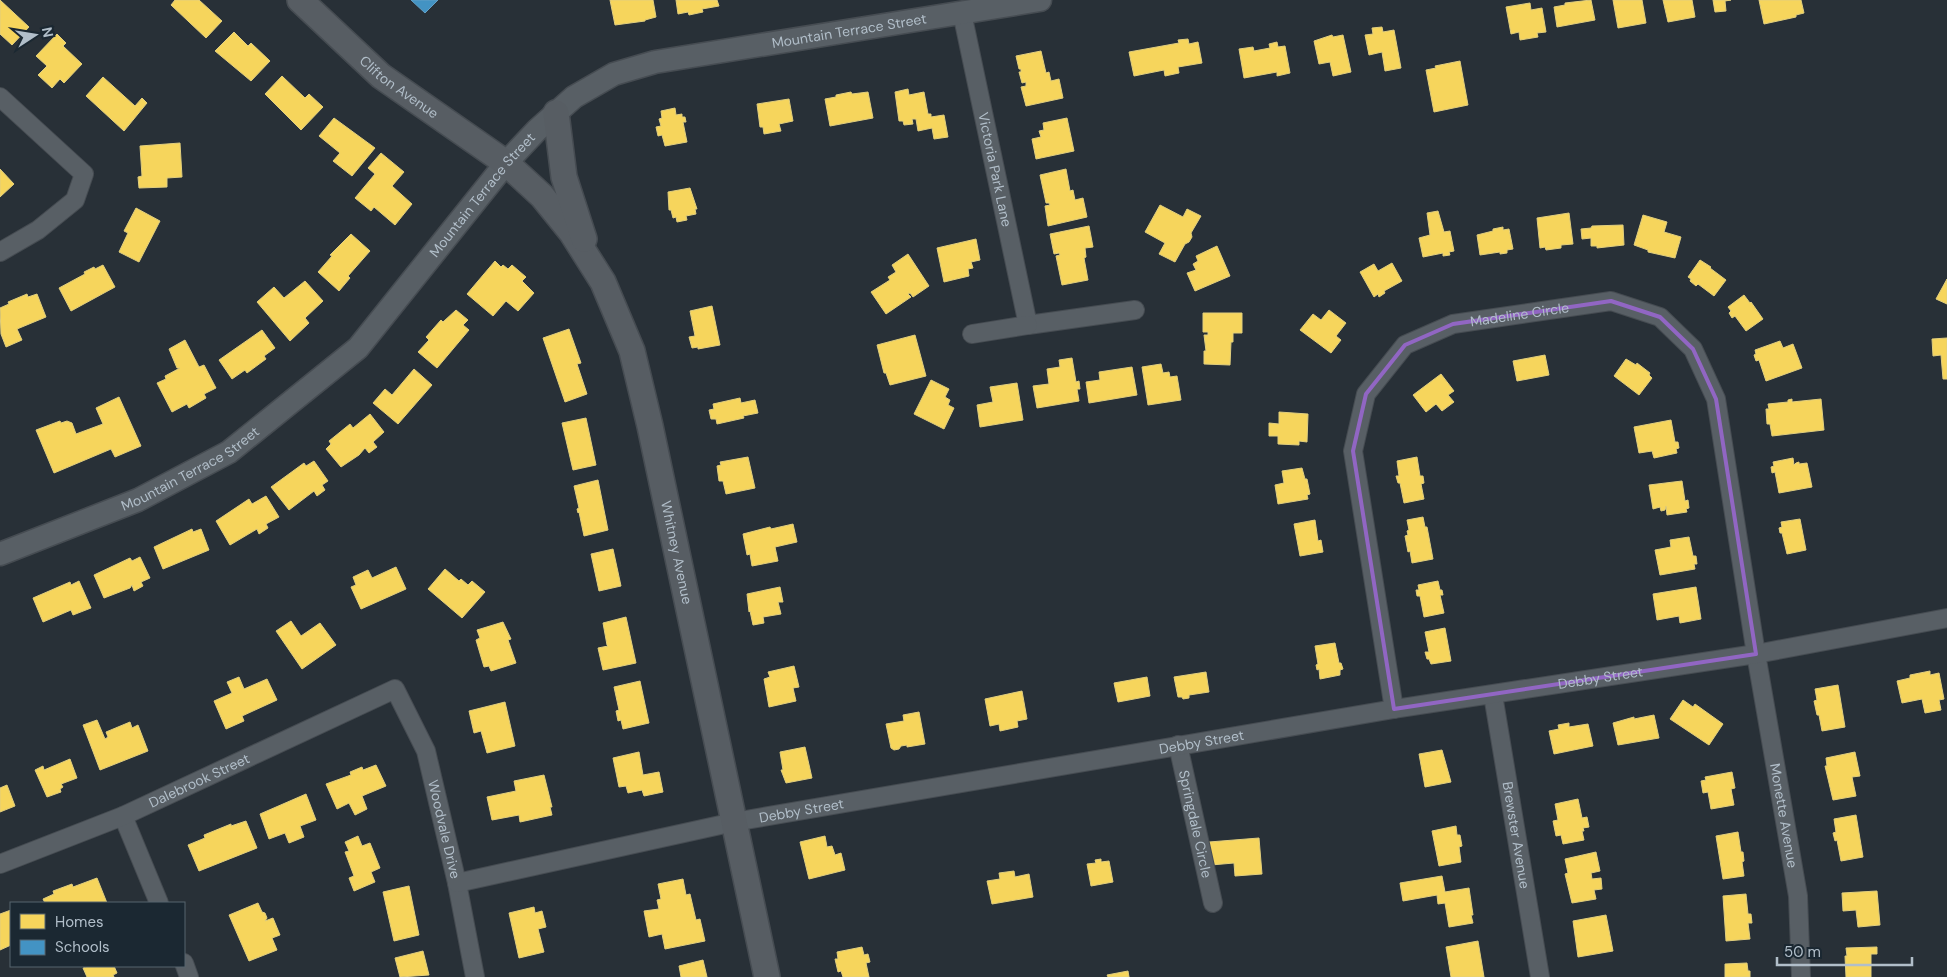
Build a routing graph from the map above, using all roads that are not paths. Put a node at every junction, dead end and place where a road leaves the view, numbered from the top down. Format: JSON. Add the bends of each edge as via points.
{"nodes":[{"id":1,"x":300,"y":0,"type":"edge"},
{"id":2,"x":1040,"y":0,"type":"edge"},
{"id":3,"x":962,"y":12,"type":"junction"},
{"id":4,"x":0,"y":97,"type":"edge"},
{"id":5,"x":556,"y":113,"type":"junction"},
{"id":6,"x":506,"y":163,"type":"junction"},
{"id":7,"x":0,"y":252,"type":"edge"},
{"id":8,"x":593,"y":265,"type":"junction"},
{"id":9,"x":1135,"y":310,"type":"dead end"},
{"id":10,"x":1028,"y":326,"type":"junction"},
{"id":11,"x":972,"y":334,"type":"dead end"},
{"id":12,"x":0,"y":554,"type":"edge"},
{"id":13,"x":1947,"y":618,"type":"edge"},
{"id":14,"x":1756,"y":654,"type":"junction"},
{"id":15,"x":395,"y":688,"type":"joint"},
{"id":16,"x":1493,"y":694,"type":"junction"},
{"id":17,"x":1394,"y":709,"type":"junction"},
{"id":18,"x":1178,"y":746,"type":"junction"},
{"id":19,"x":123,"y":816,"type":"junction"},
{"id":20,"x":734,"y":822,"type":"junction"},
{"id":21,"x":0,"y":864,"type":"edge"},
{"id":22,"x":457,"y":883,"type":"junction"},
{"id":23,"x":159,"y":902,"type":"edge"},
{"id":24,"x":1213,"y":903,"type":"dead end"},
{"id":25,"x":475,"y":977,"type":"edge"},
{"id":26,"x":767,"y":977,"type":"edge"},
{"id":27,"x":1540,"y":977,"type":"edge"},
{"id":28,"x":1801,"y":977,"type":"edge"}],
"edges":[{"from":1,"to":6,"type":"main road","name":"Clifton Avenue","via":[[381,76]]},
{"from":2,"to":3,"type":"street","name":"Mountain Terrace Street"},
{"from":3,"to":5,"type":"street","name":"Mountain Terrace Street","via":[[655,62],[614,74],[574,97]]},
{"from":3,"to":10,"type":"street","name":"Victoria Park Lane"},
{"from":4,"to":7,"type":"street","via":[[84,174],[75,200],[38,230]]},
{"from":5,"to":6,"type":"street","name":"Mountain Terrace Street"},
{"from":5,"to":8,"type":"main road","via":[[564,177]]},
{"from":6,"to":8,"type":"main road","name":"Whitney Avenue","via":[[542,196]]},
{"from":6,"to":12,"type":"street","name":"Mountain Terrace Street","via":[[358,348],[229,452],[138,500]]},
{"from":8,"to":20,"type":"main road","name":"Whitney Avenue","via":[[604,282],[634,360]]},
{"from":9,"to":10,"type":"street"},
{"from":10,"to":11,"type":"street"},
{"from":13,"to":14,"type":"street","name":"Debby Street"},
{"from":14,"to":16,"type":"street","name":"Debby Street"},
{"from":14,"to":17,"type":"street","name":"Madeline Circle","via":[[1716,399],[1693,349],[1660,317],[1611,301],[1453,324],[1405,345],[1366,394],[1353,451]]},
{"from":14,"to":28,"type":"street","name":"Monette Avenue","via":[[1798,896]]},
{"from":15,"to":19,"type":"street","name":"Dalebrook Street"},
{"from":15,"to":22,"type":"street","name":"Woodvale Drive","via":[[426,751]]},
{"from":16,"to":17,"type":"street","name":"Debby Street"},
{"from":16,"to":27,"type":"street","name":"Brewster Avenue"},
{"from":17,"to":18,"type":"street","name":"Debby Street"},
{"from":18,"to":20,"type":"street","name":"Debby Street"},
{"from":18,"to":24,"type":"street","name":"Springdale Circle"},
{"from":19,"to":21,"type":"street","name":"Dalebrook Street"},
{"from":19,"to":23,"type":"street"},
{"from":20,"to":22,"type":"street","name":"Debby Street"},
{"from":20,"to":26,"type":"main road","name":"Whitney Avenue"},
{"from":22,"to":25,"type":"street","name":"Woodvale Drive"}]}
